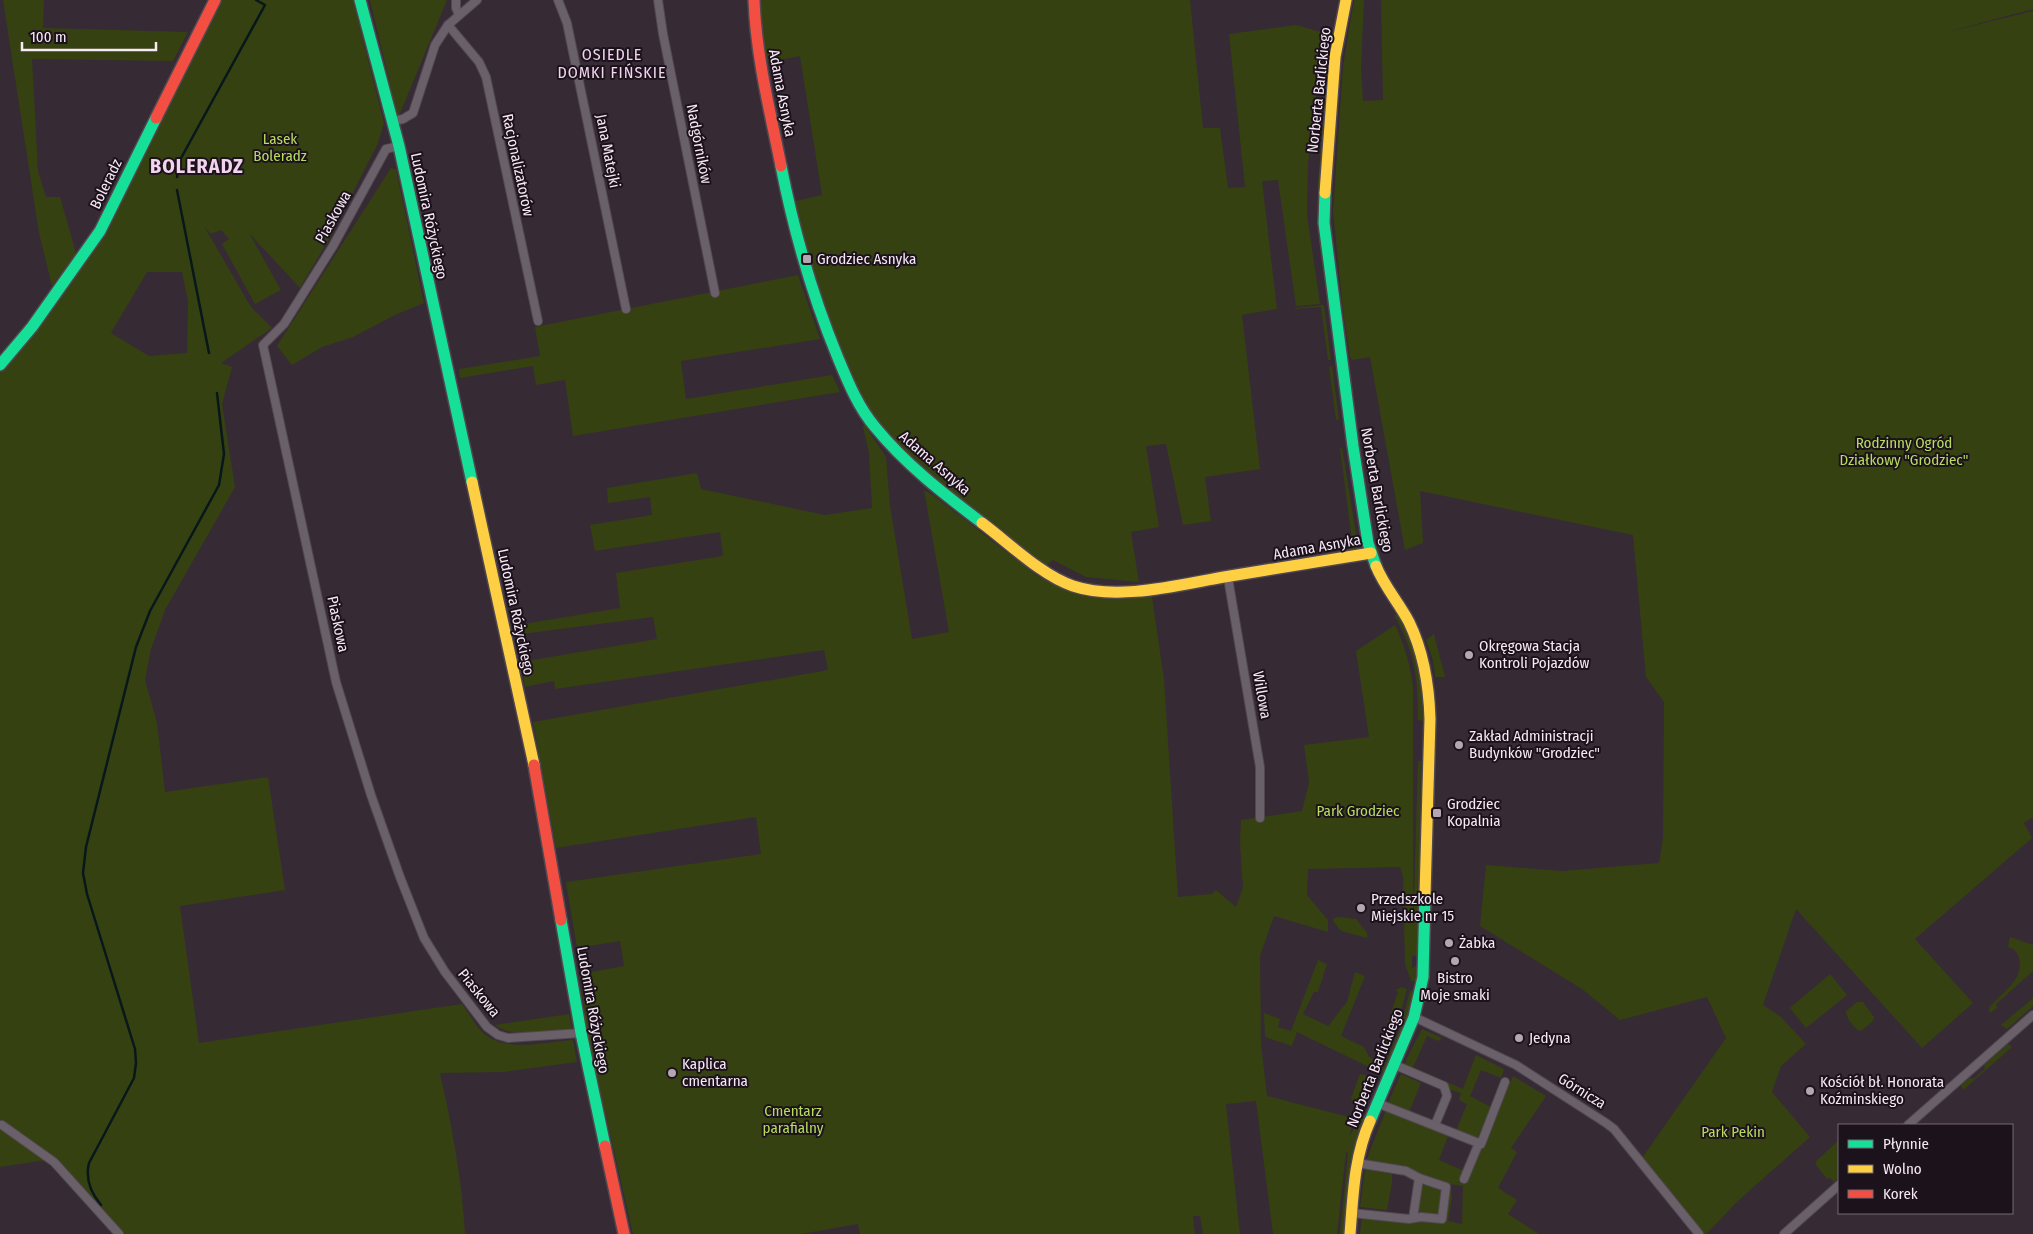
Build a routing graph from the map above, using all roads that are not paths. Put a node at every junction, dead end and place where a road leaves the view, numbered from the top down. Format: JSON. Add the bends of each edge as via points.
{"nodes":[{"id":1,"x":215,"y":0,"type":"edge"},
{"id":2,"x":360,"y":0,"type":"edge"},
{"id":3,"x":456,"y":0,"type":"edge"},
{"id":4,"x":477,"y":0,"type":"edge"},
{"id":5,"x":558,"y":0,"type":"edge"},
{"id":6,"x":658,"y":0,"type":"edge"},
{"id":7,"x":754,"y":0,"type":"edge"},
{"id":8,"x":1346,"y":0,"type":"edge"},
{"id":9,"x":459,"y":15,"type":"junction"},
{"id":10,"x":448,"y":25,"type":"junction"},
{"id":11,"x":393,"y":121,"type":"junction"},
{"id":12,"x":399,"y":146,"type":"junction"},
{"id":13,"x":715,"y":293,"type":"dead end"},
{"id":14,"x":626,"y":309,"type":"dead end"},
{"id":15,"x":538,"y":321,"type":"dead end"},
{"id":16,"x":0,"y":365,"type":"edge"},
{"id":17,"x":1371,"y":553,"type":"junction"},
{"id":18,"x":1228,"y":578,"type":"junction"},
{"id":19,"x":1260,"y":818,"type":"dead end"},
{"id":20,"x":2033,"y":1014,"type":"edge"},
{"id":21,"x":1414,"y":1017,"type":"junction"},
{"id":22,"x":580,"y":1033,"type":"junction"},
{"id":23,"x":1395,"y":1065,"type":"junction"},
{"id":24,"x":1505,"y":1082,"type":"dead end"},
{"id":25,"x":1377,"y":1103,"type":"junction"},
{"id":26,"x":1909,"y":1124,"type":"edge"},
{"id":27,"x":2,"y":1125,"type":"dead end"},
{"id":28,"x":1435,"y":1126,"type":"junction"},
{"id":29,"x":1479,"y":1143,"type":"junction"},
{"id":30,"x":1357,"y":1163,"type":"junction"},
{"id":31,"x":1419,"y":1178,"type":"junction"},
{"id":32,"x":1464,"y":1179,"type":"dead end"},
{"id":33,"x":1838,"y":1186,"type":"edge"},
{"id":34,"x":1352,"y":1213,"type":"junction"},
{"id":35,"x":1413,"y":1218,"type":"junction"},
{"id":36,"x":119,"y":1234,"type":"edge"},
{"id":37,"x":624,"y":1234,"type":"edge"},
{"id":38,"x":1350,"y":1234,"type":"edge"},
{"id":39,"x":1699,"y":1234,"type":"edge"},
{"id":40,"x":1784,"y":1234,"type":"edge"}],
"edges":[{"from":1,"to":16,"type":"street","name":"Boleradz","via":[[100,231],[32,327]]},
{"from":2,"to":11,"type":"street","name":"Ludomira Różyckiego"},
{"from":3,"to":9,"type":"street"},
{"from":4,"to":9,"type":"street"},
{"from":5,"to":14,"type":"street","name":"Jana Matejki","via":[[567,23]]},
{"from":6,"to":13,"type":"street","name":"Nadgórników"},
{"from":7,"to":18,"type":"street","name":"Adama Asnyka","via":[[760,62],[801,257],[842,369],[874,426],[905,461],[951,499],[1044,570],[1071,585],[1091,592],[1118,592]]},
{"from":8,"to":17,"type":"street","name":"Norberta Barlickiego","via":[[1336,44],[1324,223],[1354,455]]},
{"from":9,"to":10,"type":"street"},
{"from":10,"to":11,"type":"street","via":[[435,45],[413,113]]},
{"from":10,"to":15,"type":"street","name":"Racjonalizatorów","via":[[479,62],[486,78]]},
{"from":11,"to":12,"type":"street","name":"Ludomira Różyckiego"},
{"from":12,"to":22,"type":"street","name":"Ludomira Różyckiego","via":[[538,785]]},
{"from":12,"to":22,"type":"street","name":"Piaskowa","via":[[386,149],[333,246],[284,324],[264,345],[341,701],[417,922],[445,972],[488,1027],[498,1035],[508,1038]]},
{"from":17,"to":18,"type":"street","name":"Adama Asnyka"},
{"from":17,"to":21,"type":"street","name":"Norberta Barlickiego","via":[[1415,637],[1423,657],[1429,695],[1423,977]]},
{"from":18,"to":19,"type":"street","name":"Willowa","via":[[1260,767]]},
{"from":20,"to":26,"type":"street"},
{"from":21,"to":23,"type":"street","name":"Norberta Barlickiego"},
{"from":21,"to":39,"type":"street","name":"Górnicza","via":[[1516,1065],[1606,1122]]},
{"from":22,"to":37,"type":"street","name":"Ludomira Różyckiego"},
{"from":23,"to":25,"type":"street","name":"Norberta Barlickiego"},
{"from":23,"to":28,"type":"street","via":[[1444,1086],[1447,1096]]},
{"from":24,"to":29,"type":"street"},
{"from":25,"to":28,"type":"street"},
{"from":25,"to":30,"type":"street","name":"Norberta Barlickiego","via":[[1362,1139]]},
{"from":27,"to":36,"type":"street","via":[[54,1162]]},
{"from":28,"to":29,"type":"street"},
{"from":29,"to":32,"type":"street"},
{"from":30,"to":31,"type":"street","via":[[1406,1171]]},
{"from":30,"to":34,"type":"street","name":"Norberta Barlickiego"},
{"from":31,"to":35,"type":"street"},
{"from":31,"to":35,"type":"street","via":[[1446,1187],[1442,1219]]},
{"from":33,"to":40,"type":"street"},
{"from":34,"to":35,"type":"street"},
{"from":34,"to":38,"type":"street","name":"Norberta Barlickiego"}]}
